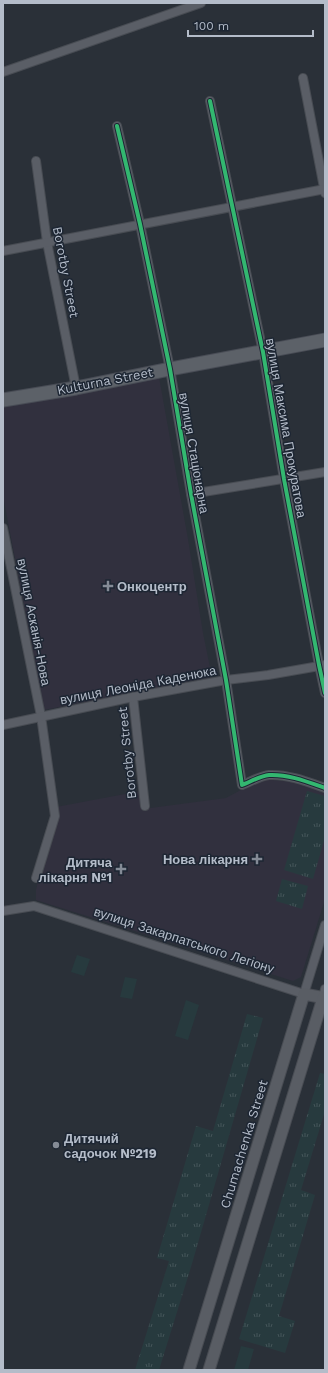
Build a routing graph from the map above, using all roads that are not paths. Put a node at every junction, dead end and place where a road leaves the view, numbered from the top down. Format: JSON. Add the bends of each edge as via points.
{"nodes":[{"id":1,"x":201,"y":3,"type":"edge"},
{"id":2,"x":3,"y":72,"type":"edge"},
{"id":3,"x":302,"y":78,"type":"dead end"},
{"id":4,"x":210,"y":101,"type":"dead end"},
{"id":5,"x":116,"y":126,"type":"dead end"},
{"id":6,"x":36,"y":161,"type":"dead end"},
{"id":7,"x":325,"y":191,"type":"edge"},
{"id":8,"x":233,"y":206,"type":"junction"},
{"id":9,"x":140,"y":224,"type":"junction"},
{"id":10,"x":47,"y":242,"type":"junction"},
{"id":11,"x":3,"y":251,"type":"edge"},
{"id":12,"x":325,"y":340,"type":"edge"},
{"id":13,"x":263,"y":352,"type":"junction"},
{"id":14,"x":170,"y":368,"type":"junction"},
{"id":15,"x":76,"y":388,"type":"junction"},
{"id":16,"x":3,"y":400,"type":"edge"},
{"id":17,"x":325,"y":472,"type":"edge"},
{"id":18,"x":284,"y":480,"type":"junction"},
{"id":19,"x":191,"y":494,"type":"junction"},
{"id":20,"x":3,"y":531,"type":"edge"},
{"id":21,"x":322,"y":665,"type":"edge"},
{"id":22,"x":226,"y":680,"type":"junction"},
{"id":23,"x":325,"y":693,"type":"edge"},
{"id":24,"x":133,"y":697,"type":"junction"},
{"id":25,"x":41,"y":716,"type":"junction"},
{"id":26,"x":3,"y":725,"type":"edge"},
{"id":27,"x":325,"y":788,"type":"edge"},
{"id":28,"x":145,"y":806,"type":"dead end"},
{"id":29,"x":36,"y":878,"type":"dead end"},
{"id":30,"x":3,"y":911,"type":"edge"},
{"id":31,"x":325,"y":925,"type":"edge"},
{"id":32,"x":304,"y":994,"type":"junction"},
{"id":33,"x":324,"y":995,"type":"edge"},
{"id":34,"x":189,"y":1370,"type":"edge"},
{"id":35,"x":209,"y":1370,"type":"edge"}],
"edges":[{"from":1,"to":2,"type":"street"},
{"from":3,"to":7,"type":"street"},
{"from":4,"to":8,"type":"street","name":"вулиця Максима Прокуратова"},
{"from":5,"to":9,"type":"street","name":"вулиця Стаціонарна"},
{"from":6,"to":10,"type":"street","name":"Borotby Street"},
{"from":7,"to":8,"type":"street"},
{"from":8,"to":9,"type":"street"},
{"from":8,"to":13,"type":"street","name":"вулиця Максима Прокуратова"},
{"from":9,"to":10,"type":"street"},
{"from":9,"to":14,"type":"street","name":"вулиця Стаціонарна"},
{"from":10,"to":11,"type":"street"},
{"from":10,"to":15,"type":"street","name":"Borotby Street"},
{"from":12,"to":13,"type":"main road","name":"Kulturna Street"},
{"from":13,"to":14,"type":"main road","name":"Kulturna Street"},
{"from":13,"to":18,"type":"street","name":"вулиця Максима Прокуратова"},
{"from":14,"to":15,"type":"main road","name":"Kulturna Street"},
{"from":14,"to":19,"type":"street","name":"вулиця Стаціонарна"},
{"from":15,"to":16,"type":"main road","name":"Kulturna Street"},
{"from":17,"to":18,"type":"street"},
{"from":18,"to":19,"type":"street"},
{"from":18,"to":21,"type":"street","name":"вулиця Максима Прокуратова"},
{"from":19,"to":22,"type":"street","name":"вулиця Стаціонарна"},
{"from":20,"to":25,"type":"street","name":"вулиця Асканія-Нова"},
{"from":21,"to":22,"type":"street","name":"вулиця Леоніда Каденюка"},
{"from":21,"to":23,"type":"street","name":"вулиця Максима Прокуратова"},
{"from":22,"to":24,"type":"street","name":"вулиця Леоніда Каденюка"},
{"from":22,"to":27,"type":"street","name":"вулиця Стаціонарна","via":[[242,785],[264,776],[273,776],[305,781]]},
{"from":24,"to":25,"type":"street","name":"вулиця Леоніда Каденюка"},
{"from":24,"to":28,"type":"street","name":"Borotby Street"},
{"from":25,"to":26,"type":"street","name":"вулиця Леоніда Каденюка"},
{"from":25,"to":29,"type":"street","name":"вулиця Асканія-Нова","via":[[55,816]]},
{"from":30,"to":32,"type":"street","name":"вулиця Закарпатського Легіону","via":[[34,906]]},
{"from":31,"to":32,"type":"street","name":"Chumachenka Street"},
{"from":32,"to":33,"type":"street","name":"вулиця Закарпатського Легіону"},
{"from":32,"to":34,"type":"street","name":"Chumachenka Street"},
{"from":33,"to":35,"type":"street"}]}
